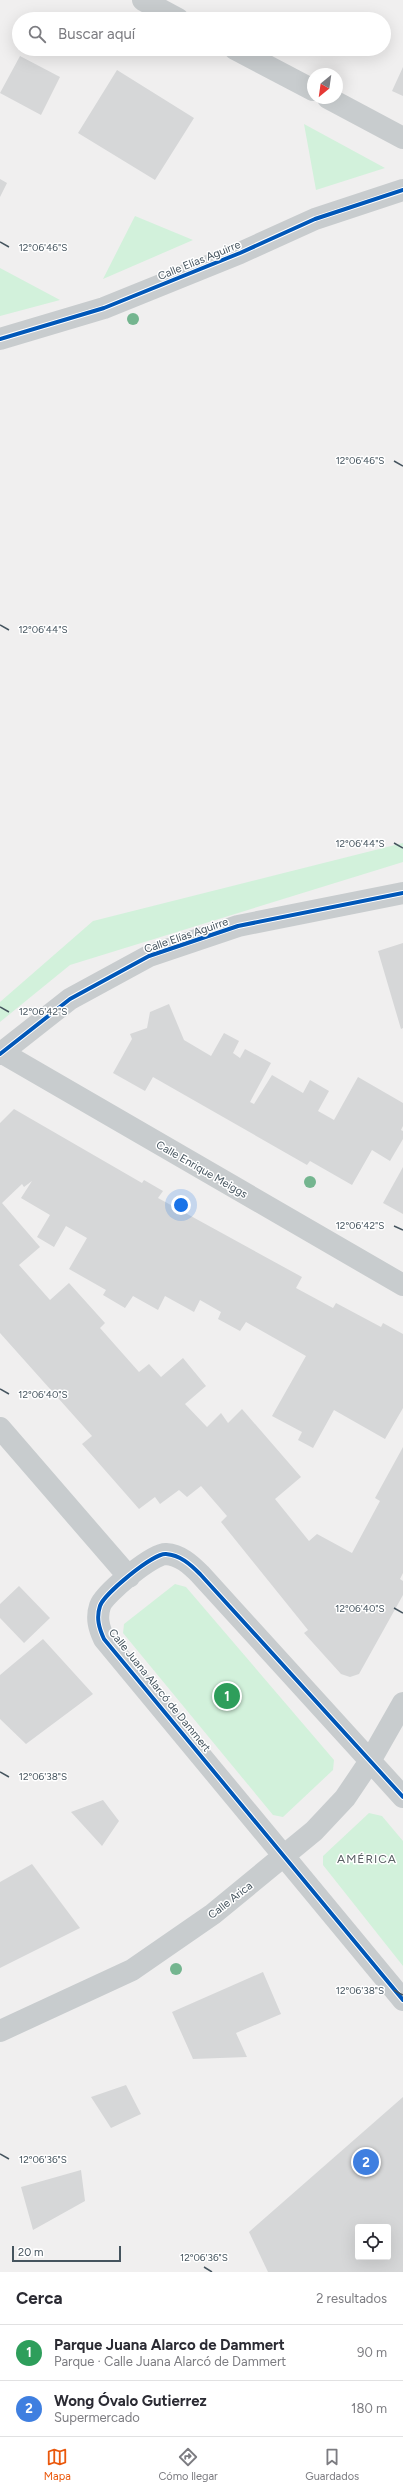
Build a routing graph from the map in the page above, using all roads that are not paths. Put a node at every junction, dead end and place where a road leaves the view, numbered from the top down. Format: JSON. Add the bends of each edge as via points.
{"nodes":[{"id":1,"x":142,"y":0,"type":"edge"},
{"id":2,"x":165,"y":12,"type":"edge"},
{"id":3,"x":248,"y":56,"type":"edge"},
{"id":4,"x":307,"y":87,"type":"edge"},
{"id":5,"x":339,"y":104,"type":"edge"},
{"id":6,"x":403,"y":138,"type":"edge"},
{"id":7,"x":403,"y":190,"type":"edge"},
{"id":8,"x":0,"y":339,"type":"edge"},
{"id":9,"x":403,"y":893,"type":"edge"},
{"id":10,"x":1,"y":1053,"type":"edge"},
{"id":11,"x":403,"y":1285,"type":"edge"},
{"id":12,"x":0,"y":1428,"type":"edge"},
{"id":13,"x":128,"y":1577,"type":"junction"},
{"id":14,"x":403,"y":1703,"type":"edge"},
{"id":15,"x":370,"y":1762,"type":"junction"},
{"id":16,"x":403,"y":1797,"type":"edge"},
{"id":17,"x":285,"y":1856,"type":"junction"},
{"id":18,"x":403,"y":2000,"type":"edge"},
{"id":19,"x":0,"y":2030,"type":"edge"}],
"edges":[{"from":1,"to":2,"type":"street"},
{"from":3,"to":4,"type":"street"},
{"from":5,"to":6,"type":"street"},
{"from":7,"to":8,"type":"street","name":"Calle Elías Aguirre","via":[[315,219],[104,308]]},
{"from":9,"to":10,"type":"street","name":"Calle Elías Aguirre","via":[[238,926],[148,956],[70,999]]},
{"from":10,"to":11,"type":"street","name":"Calle Enrique Meiggs"},
{"from":12,"to":13,"type":"street"},
{"from":13,"to":15,"type":"street","name":"Calle Juana Alarcó de Dammert","via":[[154,1557],[164,1554],[177,1556],[190,1565]]},
{"from":13,"to":17,"type":"street","name":"Calle Juana Alarcó de Dammert","via":[[100,1605],[99,1628],[104,1639]]},
{"from":14,"to":15,"type":"street","name":"Calle Arica"},
{"from":15,"to":16,"type":"street","name":"Calle Juana Alarcó de Dammert"},
{"from":15,"to":17,"type":"street","name":"Calle Arica","via":[[345,1798],[314,1831]]},
{"from":17,"to":18,"type":"street","name":"Calle Juana Alarcó de Dammert"},
{"from":17,"to":19,"type":"street","name":"Calle Arica","via":[[213,1914],[132,1970]]}]}
